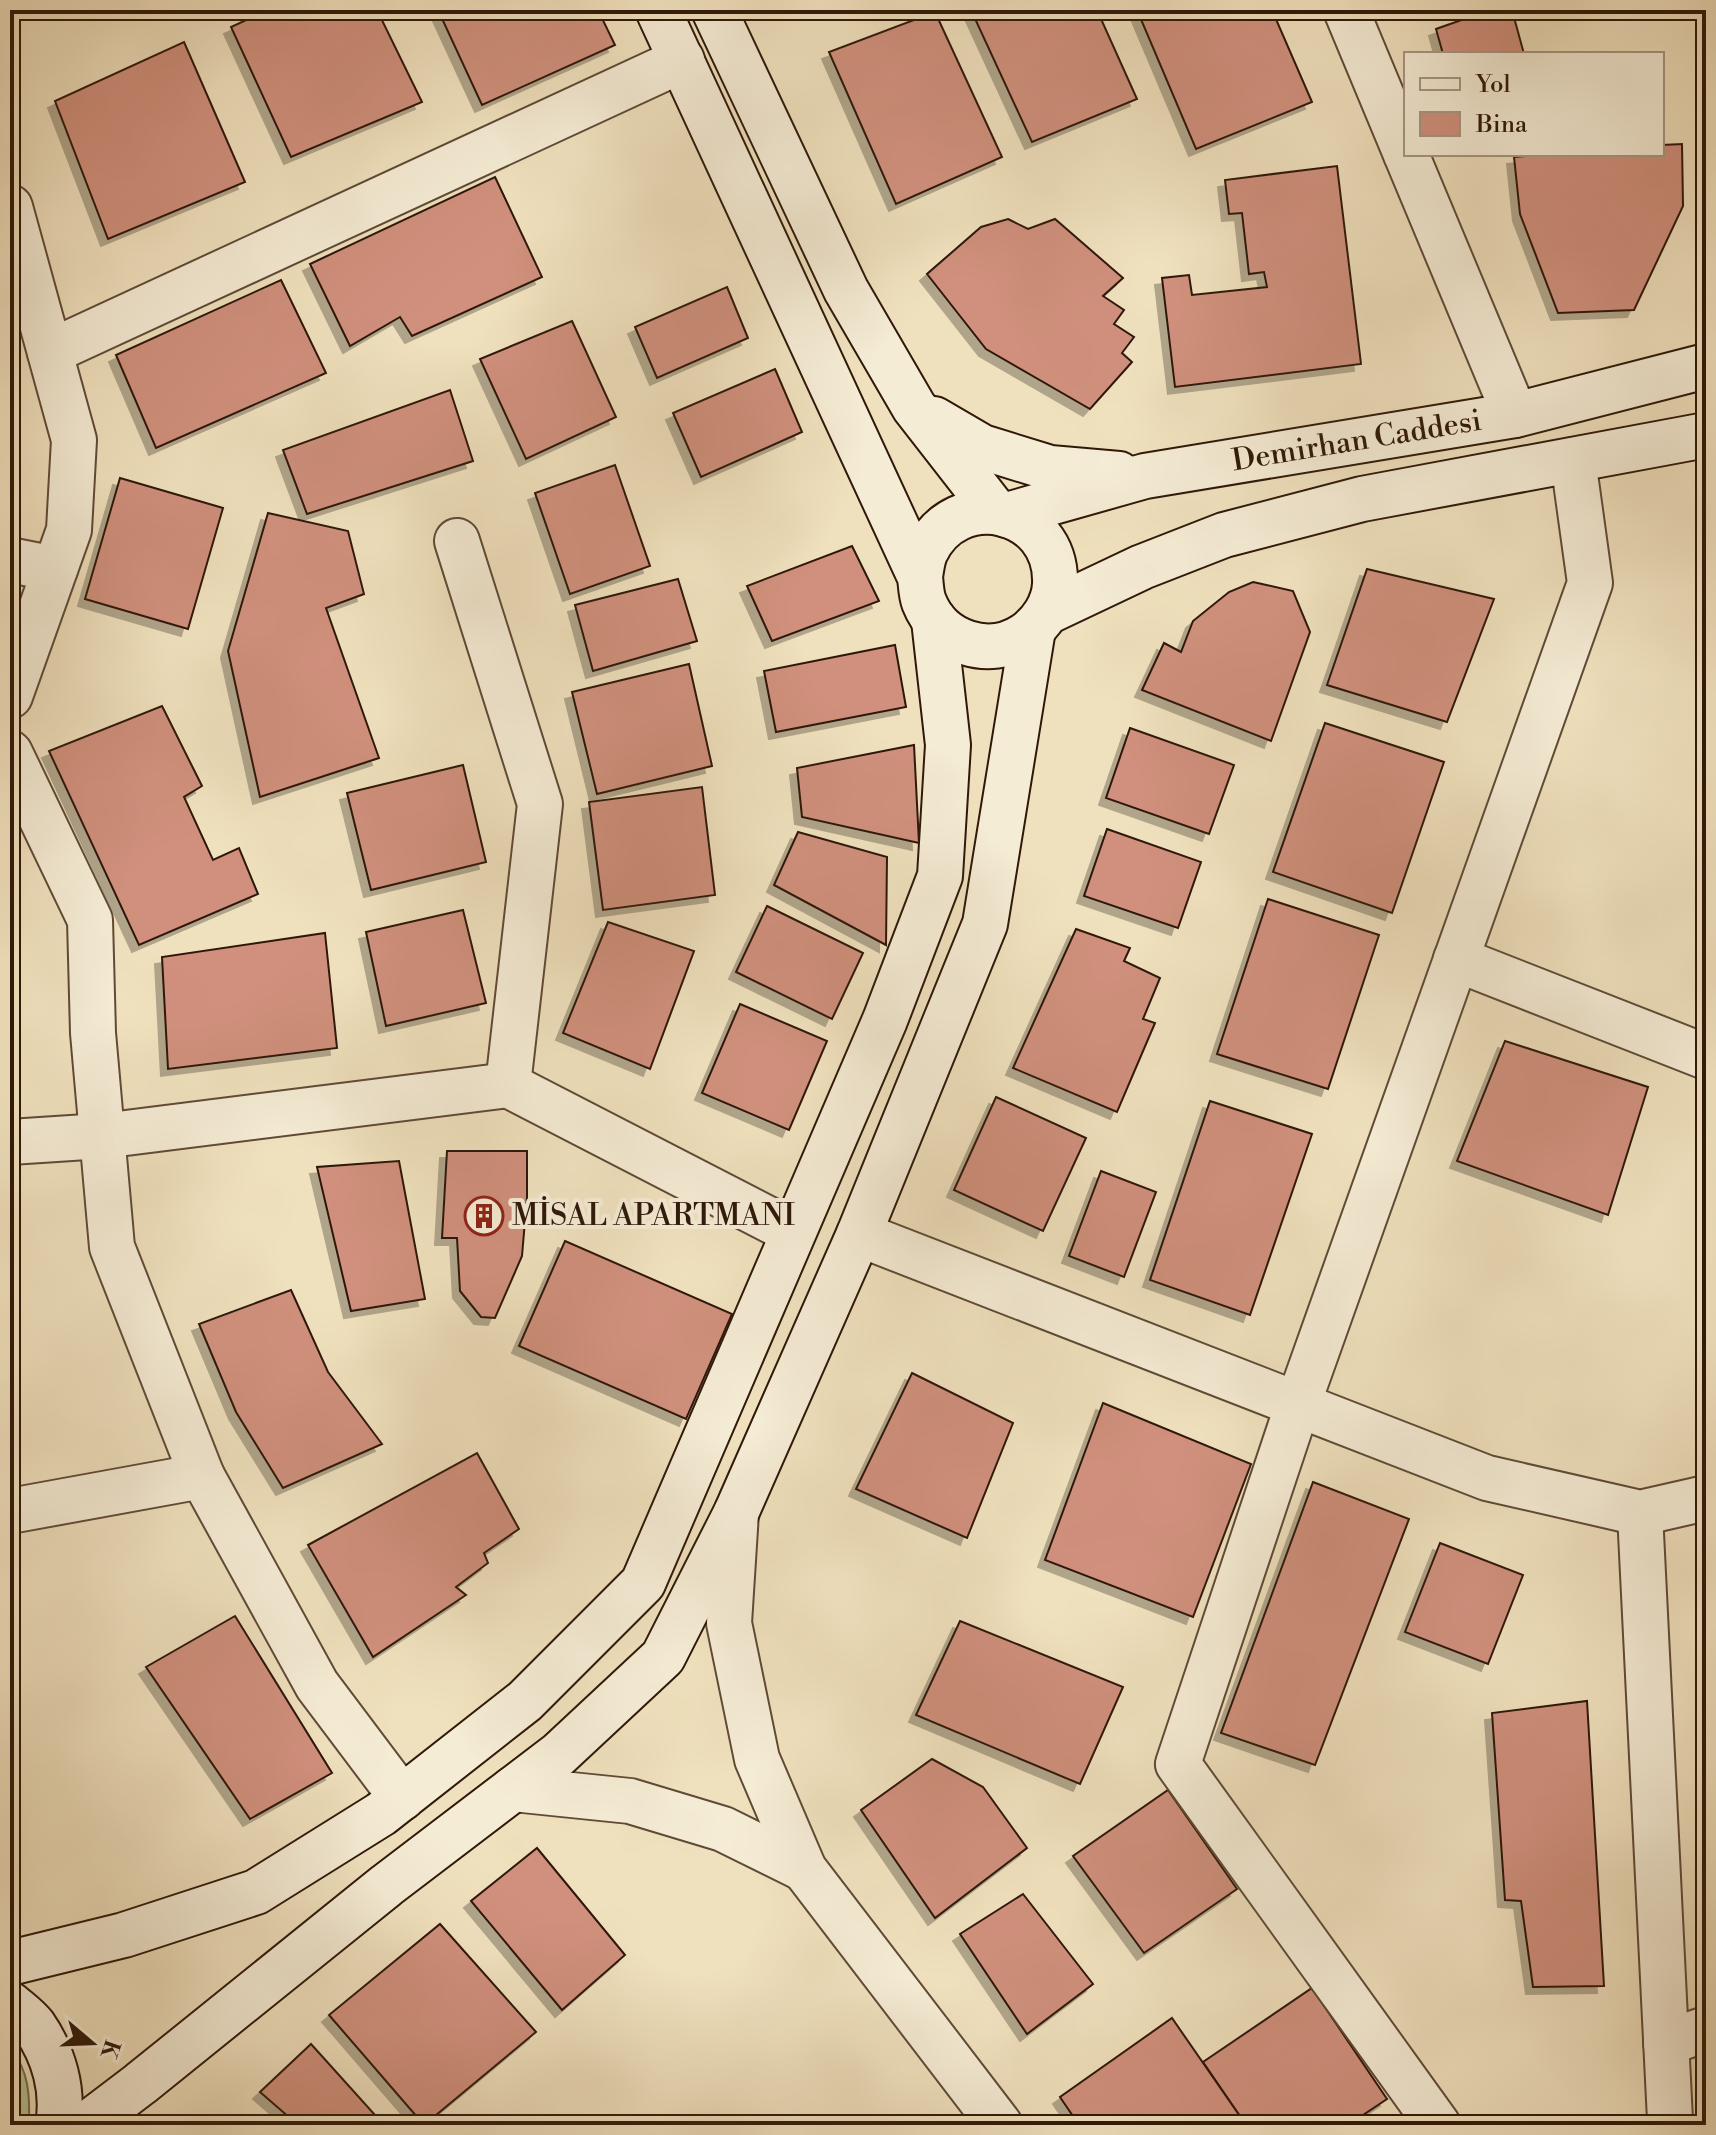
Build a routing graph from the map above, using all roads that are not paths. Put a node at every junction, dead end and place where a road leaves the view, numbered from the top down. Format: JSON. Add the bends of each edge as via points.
{"nodes":[{"id":1,"x":658,"y":10,"type":"edge"},
{"id":2,"x":714,"y":10,"type":"edge"},
{"id":3,"x":1346,"y":10,"type":"edge"},
{"id":4,"x":682,"y":60,"type":"junction"},
{"id":5,"x":1404,"y":149,"type":"edge"},
{"id":6,"x":1407,"y":156,"type":"edge"},
{"id":7,"x":10,"y":207,"type":"edge"},
{"id":8,"x":50,"y":352,"type":"junction"},
{"id":9,"x":1706,"y":366,"type":"edge"},
{"id":10,"x":914,"y":407,"type":"junction"},
{"id":11,"x":1515,"y":415,"type":"junction"},
{"id":12,"x":1706,"y":435,"type":"edge"},
{"id":13,"x":1573,"y":460,"type":"junction"},
{"id":14,"x":1145,"y":476,"type":"junction"},
{"id":15,"x":1001,"y":513,"type":"junction"},
{"id":16,"x":457,"y":541,"type":"dead end"},
{"id":17,"x":10,"y":560,"type":"edge"},
{"id":18,"x":55,"y":569,"type":"junction"},
{"id":19,"x":920,"y":577,"type":"junction"},
{"id":20,"x":934,"y":620,"type":"junction"},
{"id":21,"x":1040,"y":621,"type":"junction"},
{"id":22,"x":10,"y":696,"type":"edge"},
{"id":23,"x":10,"y":753,"type":"edge"},
{"id":24,"x":1456,"y":959,"type":"junction"},
{"id":25,"x":1706,"y":1057,"type":"edge"},
{"id":26,"x":508,"y":1085,"type":"junction"},
{"id":27,"x":102,"y":1136,"type":"junction"},
{"id":28,"x":10,"y":1142,"type":"edge"},
{"id":29,"x":793,"y":1232,"type":"junction"},
{"id":30,"x":859,"y":1234,"type":"junction"},
{"id":31,"x":1298,"y":1404,"type":"junction"},
{"id":32,"x":202,"y":1476,"type":"junction"},
{"id":33,"x":1706,"y":1498,"type":"edge"},
{"id":34,"x":10,"y":1511,"type":"edge"},
{"id":35,"x":736,"y":1513,"type":"junction"},
{"id":36,"x":1640,"y":1513,"type":"junction"},
{"id":37,"x":513,"y":1789,"type":"junction"},
{"id":38,"x":402,"y":1798,"type":"junction"},
{"id":39,"x":804,"y":1869,"type":"junction"},
{"id":40,"x":10,"y":1963,"type":"edge"},
{"id":41,"x":10,"y":2004,"type":"edge"},
{"id":42,"x":1686,"y":2036,"type":"edge"},
{"id":43,"x":58,"y":2125,"type":"edge"},
{"id":44,"x":86,"y":2125,"type":"edge"},
{"id":45,"x":1000,"y":2125,"type":"edge"},
{"id":46,"x":1438,"y":2125,"type":"edge"},
{"id":47,"x":1672,"y":2125,"type":"edge"}],
"edges":[{"from":1,"to":4,"type":"street"},
{"from":2,"to":10,"type":"street","via":[[846,290]]},
{"from":3,"to":5,"type":"street"},
{"from":4,"to":8,"type":"street"},
{"from":4,"to":19,"type":"street"},
{"from":6,"to":11,"type":"street"},
{"from":7,"to":8,"type":"street"},
{"from":8,"to":18,"type":"street","via":[[74,440],[69,530]]},
{"from":9,"to":11,"type":"street","name":"Demirhan Caddesi"},
{"from":10,"to":14,"type":"street","via":[[982,447],[1036,464]]},
{"from":10,"to":15,"type":"street"},
{"from":11,"to":14,"type":"street","name":"Demirhan Caddesi"},
{"from":12,"to":13,"type":"street","name":"Demirhan Caddesi"},
{"from":13,"to":21,"type":"street","name":"Demirhan Caddesi","via":[[1362,499],[1224,535],[1142,567]]},
{"from":13,"to":24,"type":"street","via":[[1590,583]]},
{"from":14,"to":15,"type":"street","name":"Demirhan Caddesi"},
{"from":15,"to":19,"type":"street","via":[[973,512],[953,521],[935,536]]},
{"from":15,"to":21,"type":"street","via":[[1035,530],[1048,548],[1055,569],[1054,591]]},
{"from":16,"to":26,"type":"street","via":[[540,804]]},
{"from":17,"to":18,"type":"street"},
{"from":18,"to":22,"type":"street"},
{"from":19,"to":20,"type":"street","via":[[923,600]]},
{"from":20,"to":21,"type":"street","via":[[950,636],[993,647],[1014,642]]},
{"from":20,"to":29,"type":"street","via":[[948,745],[940,876],[885,1020]]},
{"from":21,"to":30,"type":"street","via":[[985,924]]},
{"from":23,"to":27,"type":"street","via":[[90,920]]},
{"from":24,"to":25,"type":"street"},
{"from":24,"to":31,"type":"street"},
{"from":26,"to":27,"type":"street"},
{"from":26,"to":29,"type":"street"},
{"from":27,"to":28,"type":"street"},
{"from":27,"to":32,"type":"street","via":[[112,1247]]},
{"from":29,"to":38,"type":"street","via":[[643,1583],[525,1701]]},
{"from":30,"to":31,"type":"street"},
{"from":30,"to":35,"type":"street"},
{"from":31,"to":36,"type":"street","via":[[1487,1478]]},
{"from":31,"to":46,"type":"street","via":[[1178,1764]]},
{"from":32,"to":34,"type":"street"},
{"from":32,"to":38,"type":"street","via":[[317,1685]]},
{"from":33,"to":36,"type":"street"},
{"from":35,"to":37,"type":"street","via":[[663,1657],[559,1754]]},
{"from":35,"to":39,"type":"street","via":[[729,1623],[757,1759]]},
{"from":36,"to":42,"type":"street"},
{"from":37,"to":39,"type":"street","via":[[630,1801],[723,1829]]},
{"from":37,"to":44,"type":"street"},
{"from":38,"to":40,"type":"street","via":[[256,1892],[124,1935]]},
{"from":39,"to":45,"type":"street"},
{"from":41,"to":43,"type":"street","via":[[33,2024],[54,2063],[61,2106]]},
{"from":42,"to":47,"type":"street"}]}
